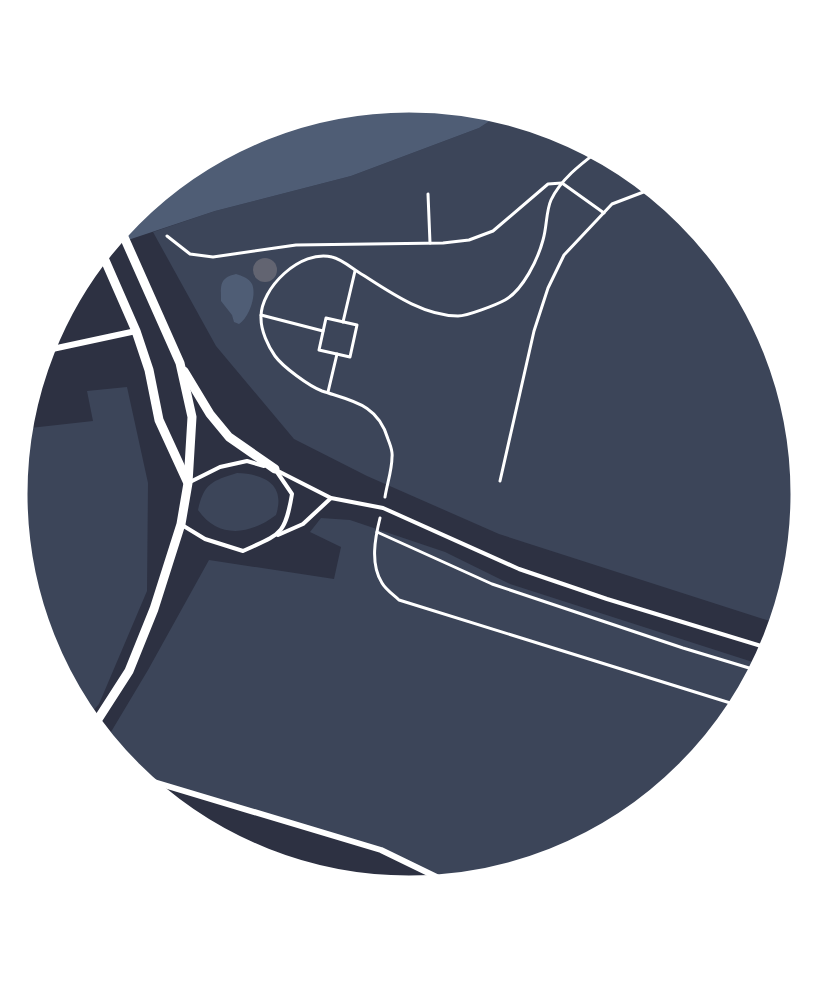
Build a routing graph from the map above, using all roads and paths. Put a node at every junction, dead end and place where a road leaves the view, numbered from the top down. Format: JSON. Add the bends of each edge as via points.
{"nodes":[{"id":1,"x":590,"y":157,"type":"edge"},
{"id":2,"x":562,"y":183,"type":"junction"},
{"id":3,"x":644,"y":192,"type":"edge"},
{"id":4,"x":428,"y":194,"type":"dead end"},
{"id":5,"x":604,"y":213,"type":"junction"},
{"id":6,"x":167,"y":236,"type":"dead end"},
{"id":7,"x":125,"y":238,"type":"edge"},
{"id":8,"x":430,"y":243,"type":"junction"},
{"id":9,"x":106,"y":260,"type":"edge"},
{"id":10,"x":355,"y":271,"type":"junction"},
{"id":11,"x":261,"y":315,"type":"junction"},
{"id":12,"x":343,"y":322,"type":"junction"},
{"id":13,"x":136,"y":331,"type":"junction"},
{"id":14,"x":323,"y":331,"type":"junction"},
{"id":15,"x":55,"y":348,"type":"edge"},
{"id":16,"x":337,"y":354,"type":"junction"},
{"id":17,"x":180,"y":363,"type":"junction"},
{"id":18,"x":328,"y":392,"type":"junction"},
{"id":19,"x":275,"y":469,"type":"junction"},
{"id":20,"x":500,"y":481,"type":"dead end"},
{"id":21,"x":188,"y":483,"type":"junction"},
{"id":22,"x":387,"y":485,"type":"dead end"},
{"id":23,"x":331,"y":498,"type":"junction"},
{"id":24,"x":181,"y":524,"type":"junction"},
{"id":25,"x":276,"y":536,"type":"junction"},
{"id":26,"x":761,"y":646,"type":"edge"},
{"id":27,"x":751,"y":668,"type":"edge"},
{"id":28,"x":731,"y":703,"type":"edge"},
{"id":29,"x":98,"y":719,"type":"edge"},
{"id":30,"x":155,"y":782,"type":"edge"},
{"id":31,"x":436,"y":877,"type":"edge"}],
"edges":[{"from":1,"to":2,"type":"path"},
{"from":2,"to":5,"type":"path"},
{"from":2,"to":8,"type":"path","via":[[548,184],[493,231],[469,240]]},
{"from":2,"to":10,"type":"path","via":[[550,201],[543,241],[524,283],[506,300],[460,316],[429,312]]},
{"from":3,"to":5,"type":"path","via":[[612,204]]},
{"from":4,"to":8,"type":"path"},
{"from":5,"to":20,"type":"path","via":[[564,255],[548,288],[534,331]]},
{"from":6,"to":8,"type":"path","via":[[190,254],[213,256],[296,245]]},
{"from":7,"to":17,"type":"street"},
{"from":9,"to":13,"type":"street"},
{"from":10,"to":11,"type":"path","via":[[333,257],[318,255],[302,260],[279,277],[264,300]]},
{"from":10,"to":12,"type":"path"},
{"from":11,"to":14,"type":"path"},
{"from":11,"to":18,"type":"path","via":[[267,343],[277,359]]},
{"from":12,"to":14,"type":"path","via":[[326,318]]},
{"from":12,"to":16,"type":"path","via":[[357,325],[350,357]]},
{"from":13,"to":15,"type":"street"},
{"from":13,"to":21,"type":"street","via":[[159,420]]},
{"from":14,"to":16,"type":"path","via":[[319,350]]},
{"from":16,"to":18,"type":"path"},
{"from":17,"to":19,"type":"street","via":[[210,414],[230,437]]},
{"from":17,"to":21,"type":"street","via":[[192,417]]},
{"from":18,"to":22,"type":"path","via":[[367,408],[386,431],[393,455]]},
{"from":19,"to":21,"type":"lane","via":[[247,461],[220,467]]},
{"from":19,"to":23,"type":"lane"},
{"from":19,"to":25,"type":"lane","via":[[292,494],[288,519]]},
{"from":21,"to":24,"type":"street"},
{"from":23,"to":25,"type":"lane","via":[[303,524]]},
{"from":23,"to":26,"type":"lane","via":[[383,508],[519,569]]},
{"from":24,"to":25,"type":"lane","via":[[205,539],[243,551]]},
{"from":24,"to":29,"type":"street","via":[[129,671]]},
{"from":27,"to":28,"type":"path","via":[[492,584],[377,532],[375,562],[382,584],[399,600]]},
{"from":30,"to":31,"type":"street","via":[[381,850]]}]}
